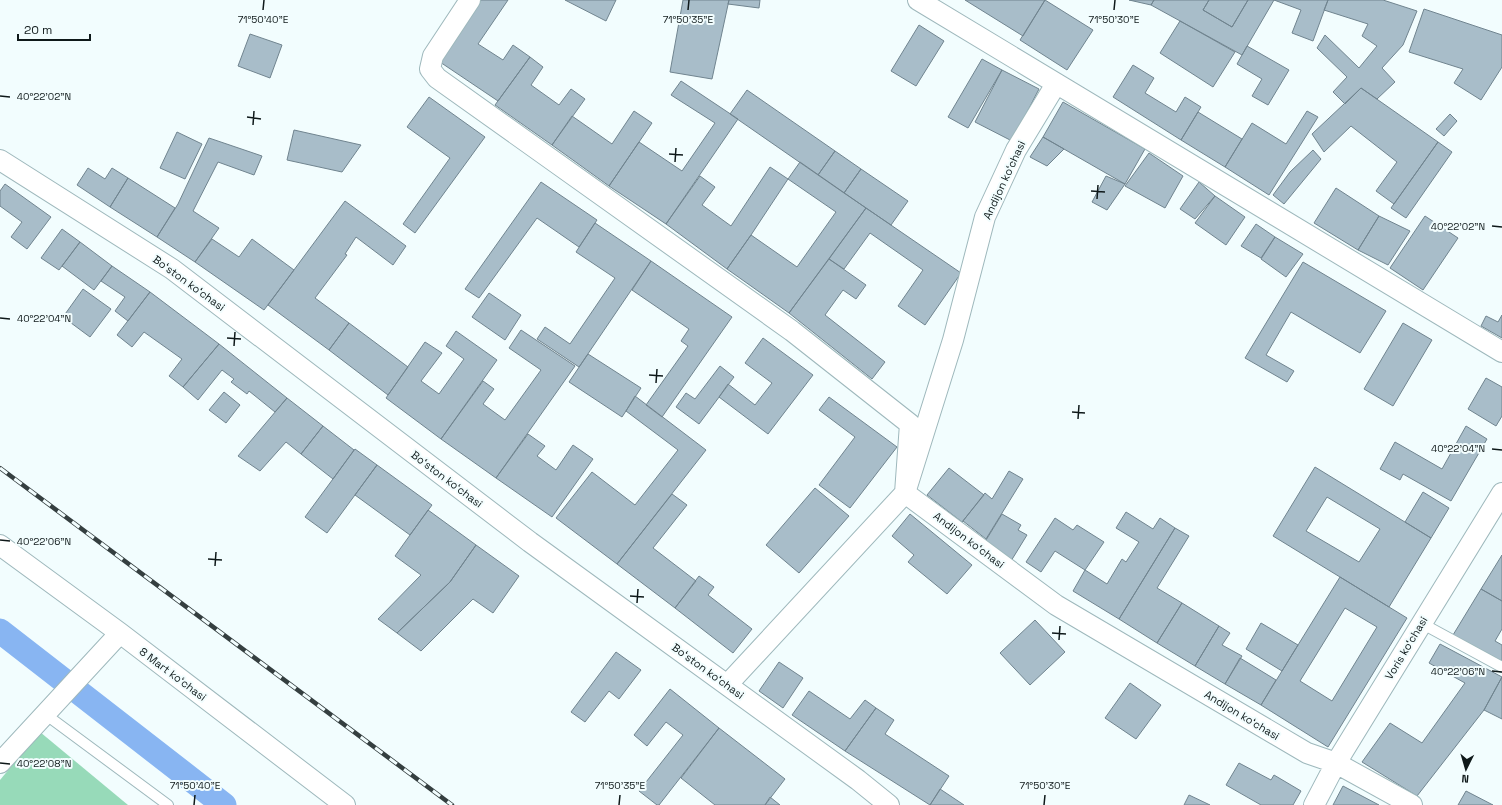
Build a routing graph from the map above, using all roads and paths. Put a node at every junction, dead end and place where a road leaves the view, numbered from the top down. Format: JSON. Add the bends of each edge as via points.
{"nodes":[{"id":1,"x":470,"y":0,"type":"edge"},
{"id":2,"x":918,"y":0,"type":"edge"},
{"id":3,"x":1056,"y":84,"type":"junction"},
{"id":4,"x":0,"y":160,"type":"edge"},
{"id":5,"x":1502,"y":352,"type":"edge"},
{"id":6,"x":1502,"y":492,"type":"edge"},
{"id":7,"x":905,"y":493,"type":"junction"},
{"id":8,"x":0,"y":545,"type":"edge"},
{"id":9,"x":1421,"y":623,"type":"junction"},
{"id":10,"x":120,"y":633,"type":"junction"},
{"id":11,"x":1502,"y":667,"type":"edge"},
{"id":12,"x":727,"y":685,"type":"junction"},
{"id":13,"x":45,"y":714,"type":"junction"},
{"id":14,"x":0,"y":763,"type":"edge"},
{"id":15,"x":1336,"y":763,"type":"junction"},
{"id":16,"x":168,"y":805,"type":"edge"},
{"id":17,"x":345,"y":805,"type":"edge"},
{"id":18,"x":889,"y":805,"type":"edge"},
{"id":19,"x":1314,"y":805,"type":"edge"},
{"id":20,"x":1412,"y":805,"type":"edge"}],
"edges":[{"from":1,"to":7,"type":"street","via":[[433,56],[430,69],[437,78],[786,327],[910,424]]},
{"from":2,"to":3,"type":"street"},
{"from":3,"to":5,"type":"street"},
{"from":3,"to":7,"type":"street","name":"Andijon koʻchasi","via":[[1016,150],[985,217],[953,340]]},
{"from":4,"to":12,"type":"street","name":"Boʻston koʻchasi","via":[[172,269],[530,542]]},
{"from":6,"to":9,"type":"street","name":"Voris koʻchasi"},
{"from":7,"to":12,"type":"street"},
{"from":7,"to":15,"type":"street","name":"Andijon koʻchasi","via":[[1056,605],[1307,753]]},
{"from":8,"to":10,"type":"street","name":"8 Mart koʻchasi"},
{"from":9,"to":11,"type":"lane"},
{"from":9,"to":15,"type":"street","name":"Voris koʻchasi"},
{"from":10,"to":13,"type":"street"},
{"from":10,"to":17,"type":"street","name":"8 Mart koʻchasi"},
{"from":12,"to":18,"type":"street","name":"Boʻston koʻchasi"},
{"from":13,"to":14,"type":"street"},
{"from":13,"to":16,"type":"lane"},
{"from":15,"to":19,"type":"street","name":"Voris koʻchasi"},
{"from":15,"to":20,"type":"street","name":"Andijon koʻchasi"}]}
